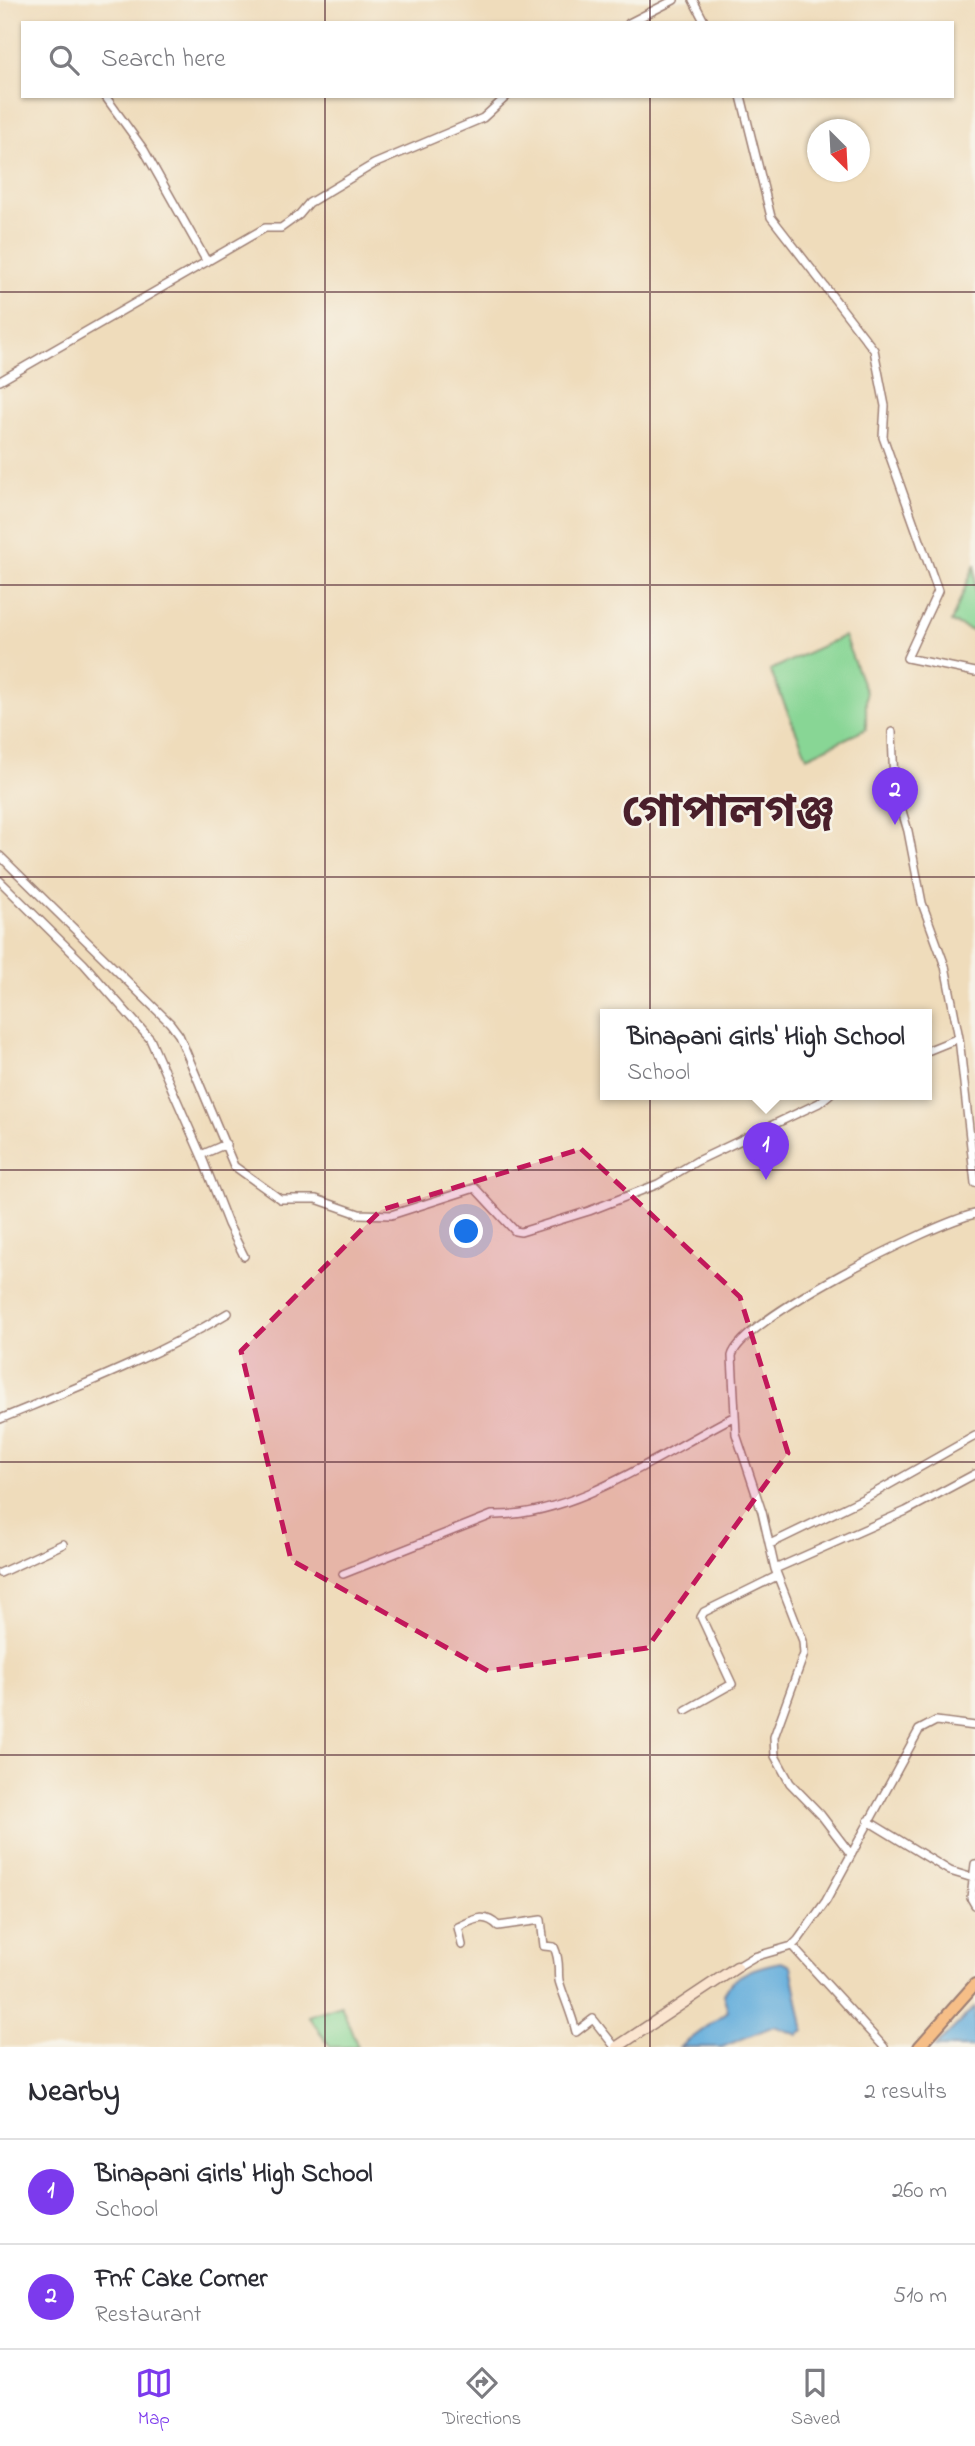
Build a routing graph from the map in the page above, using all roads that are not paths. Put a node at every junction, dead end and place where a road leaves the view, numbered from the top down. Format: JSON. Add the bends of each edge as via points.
{"nodes":[{"id":1,"x":674,"y":0,"type":"edge"},
{"id":2,"x":693,"y":0,"type":"edge"},
{"id":3,"x":633,"y":21,"type":"edge"},
{"id":4,"x":704,"y":21,"type":"edge"},
{"id":5,"x":107,"y":98,"type":"edge"},
{"id":6,"x":505,"y":98,"type":"edge"},
{"id":7,"x":741,"y":98,"type":"edge"},
{"id":8,"x":206,"y":262,"type":"junction"},
{"id":9,"x":0,"y":381,"type":"edge"},
{"id":10,"x":975,"y":672,"type":"edge"},
{"id":11,"x":892,"y":732,"type":"dead end"},
{"id":12,"x":0,"y":856,"type":"edge"},
{"id":13,"x":0,"y":881,"type":"edge"},
{"id":14,"x":959,"y":1038,"type":"junction"},
{"id":15,"x":932,"y":1049,"type":"edge"},
{"id":16,"x":823,"y":1100,"type":"edge"},
{"id":17,"x":223,"y":1146,"type":"junction"},
{"id":18,"x":203,"y":1155,"type":"junction"},
{"id":19,"x":975,"y":1183,"type":"edge"},
{"id":20,"x":975,"y":1214,"type":"edge"},
{"id":21,"x":244,"y":1256,"type":"dead end"},
{"id":22,"x":229,"y":1313,"type":"dead end"},
{"id":23,"x":735,"y":1416,"type":"junction"},
{"id":24,"x":0,"y":1419,"type":"edge"},
{"id":25,"x":975,"y":1436,"type":"edge"},
{"id":26,"x":975,"y":1475,"type":"edge"},
{"id":27,"x":62,"y":1544,"type":"dead end"},
{"id":28,"x":769,"y":1544,"type":"junction"},
{"id":29,"x":776,"y":1572,"type":"junction"},
{"id":30,"x":0,"y":1573,"type":"edge"},
{"id":31,"x":343,"y":1574,"type":"dead end"},
{"id":32,"x":686,"y":1710,"type":"dead end"},
{"id":33,"x":975,"y":1726,"type":"edge"},
{"id":34,"x":868,"y":1821,"type":"junction"},
{"id":35,"x":850,"y":1853,"type":"junction"},
{"id":36,"x":975,"y":1864,"type":"edge"},
{"id":37,"x":974,"y":1878,"type":"edge"},
{"id":38,"x":975,"y":1905,"type":"edge"},
{"id":39,"x":461,"y":1945,"type":"dead end"},
{"id":40,"x":792,"y":1947,"type":"junction"},
{"id":41,"x":737,"y":1968,"type":"joint"},
{"id":42,"x":975,"y":1984,"type":"edge"},
{"id":43,"x":616,"y":2047,"type":"edge"},
{"id":44,"x":884,"y":2047,"type":"edge"},
{"id":45,"x":919,"y":2047,"type":"edge"}],
"edges":[{"from":1,"to":3,"type":"street"},
{"from":2,"to":4,"type":"street"},
{"from":5,"to":8,"type":"street","via":[[144,150]]},
{"from":6,"to":8,"type":"street","via":[[483,118],[374,164],[309,203],[281,228],[265,228]]},
{"from":7,"to":10,"type":"street","via":[[771,217],[874,350],[885,406],[883,437],[938,591],[907,658]]},
{"from":8,"to":9,"type":"street"},
{"from":11,"to":14,"type":"street","via":[[894,784],[922,903],[946,965]]},
{"from":12,"to":17,"type":"street","via":[[174,1029]]},
{"from":13,"to":18,"type":"street","via":[[84,964],[150,1039]]},
{"from":14,"to":15,"type":"street"},
{"from":14,"to":19,"type":"street"},
{"from":16,"to":17,"type":"street","via":[[658,1184],[521,1232],[475,1188],[391,1215],[359,1214],[316,1199],[280,1199],[234,1166]]},
{"from":17,"to":18,"type":"street"},
{"from":18,"to":21,"type":"street"},
{"from":20,"to":23,"type":"street","via":[[877,1256],[748,1334],[733,1349]]},
{"from":22,"to":24,"type":"street","via":[[177,1345]]},
{"from":23,"to":28,"type":"street","via":[[736,1434]]},
{"from":23,"to":31,"type":"street","via":[[609,1485],[543,1509],[492,1515]]},
{"from":25,"to":28,"type":"street","via":[[869,1496]]},
{"from":26,"to":29,"type":"street"},
{"from":27,"to":30,"type":"street"},
{"from":28,"to":29,"type":"street"},
{"from":29,"to":32,"type":"street","via":[[704,1612],[701,1617],[707,1635],[732,1684]]},
{"from":29,"to":35,"type":"street","via":[[804,1654],[774,1737],[775,1756],[790,1783]]},
{"from":33,"to":34,"type":"street","via":[[936,1721],[919,1730]]},
{"from":34,"to":35,"type":"street"},
{"from":34,"to":37,"type":"street","via":[[956,1874]]},
{"from":35,"to":40,"type":"street","via":[[826,1901]]},
{"from":36,"to":37,"type":"street"},
{"from":37,"to":38,"type":"street","via":[[971,1898]]},
{"from":39,"to":43,"type":"street","via":[[458,1927],[482,1917],[491,1918],[498,1926],[541,1920],[544,1946],[554,1947],[559,1959],[558,1982],[576,2032],[593,2019],[609,2044]]},
{"from":40,"to":41,"type":"street","via":[[754,1957]]},
{"from":40,"to":44,"type":"street"},
{"from":41,"to":43,"type":"street"},
{"from":42,"to":45,"type":"main road"}]}
